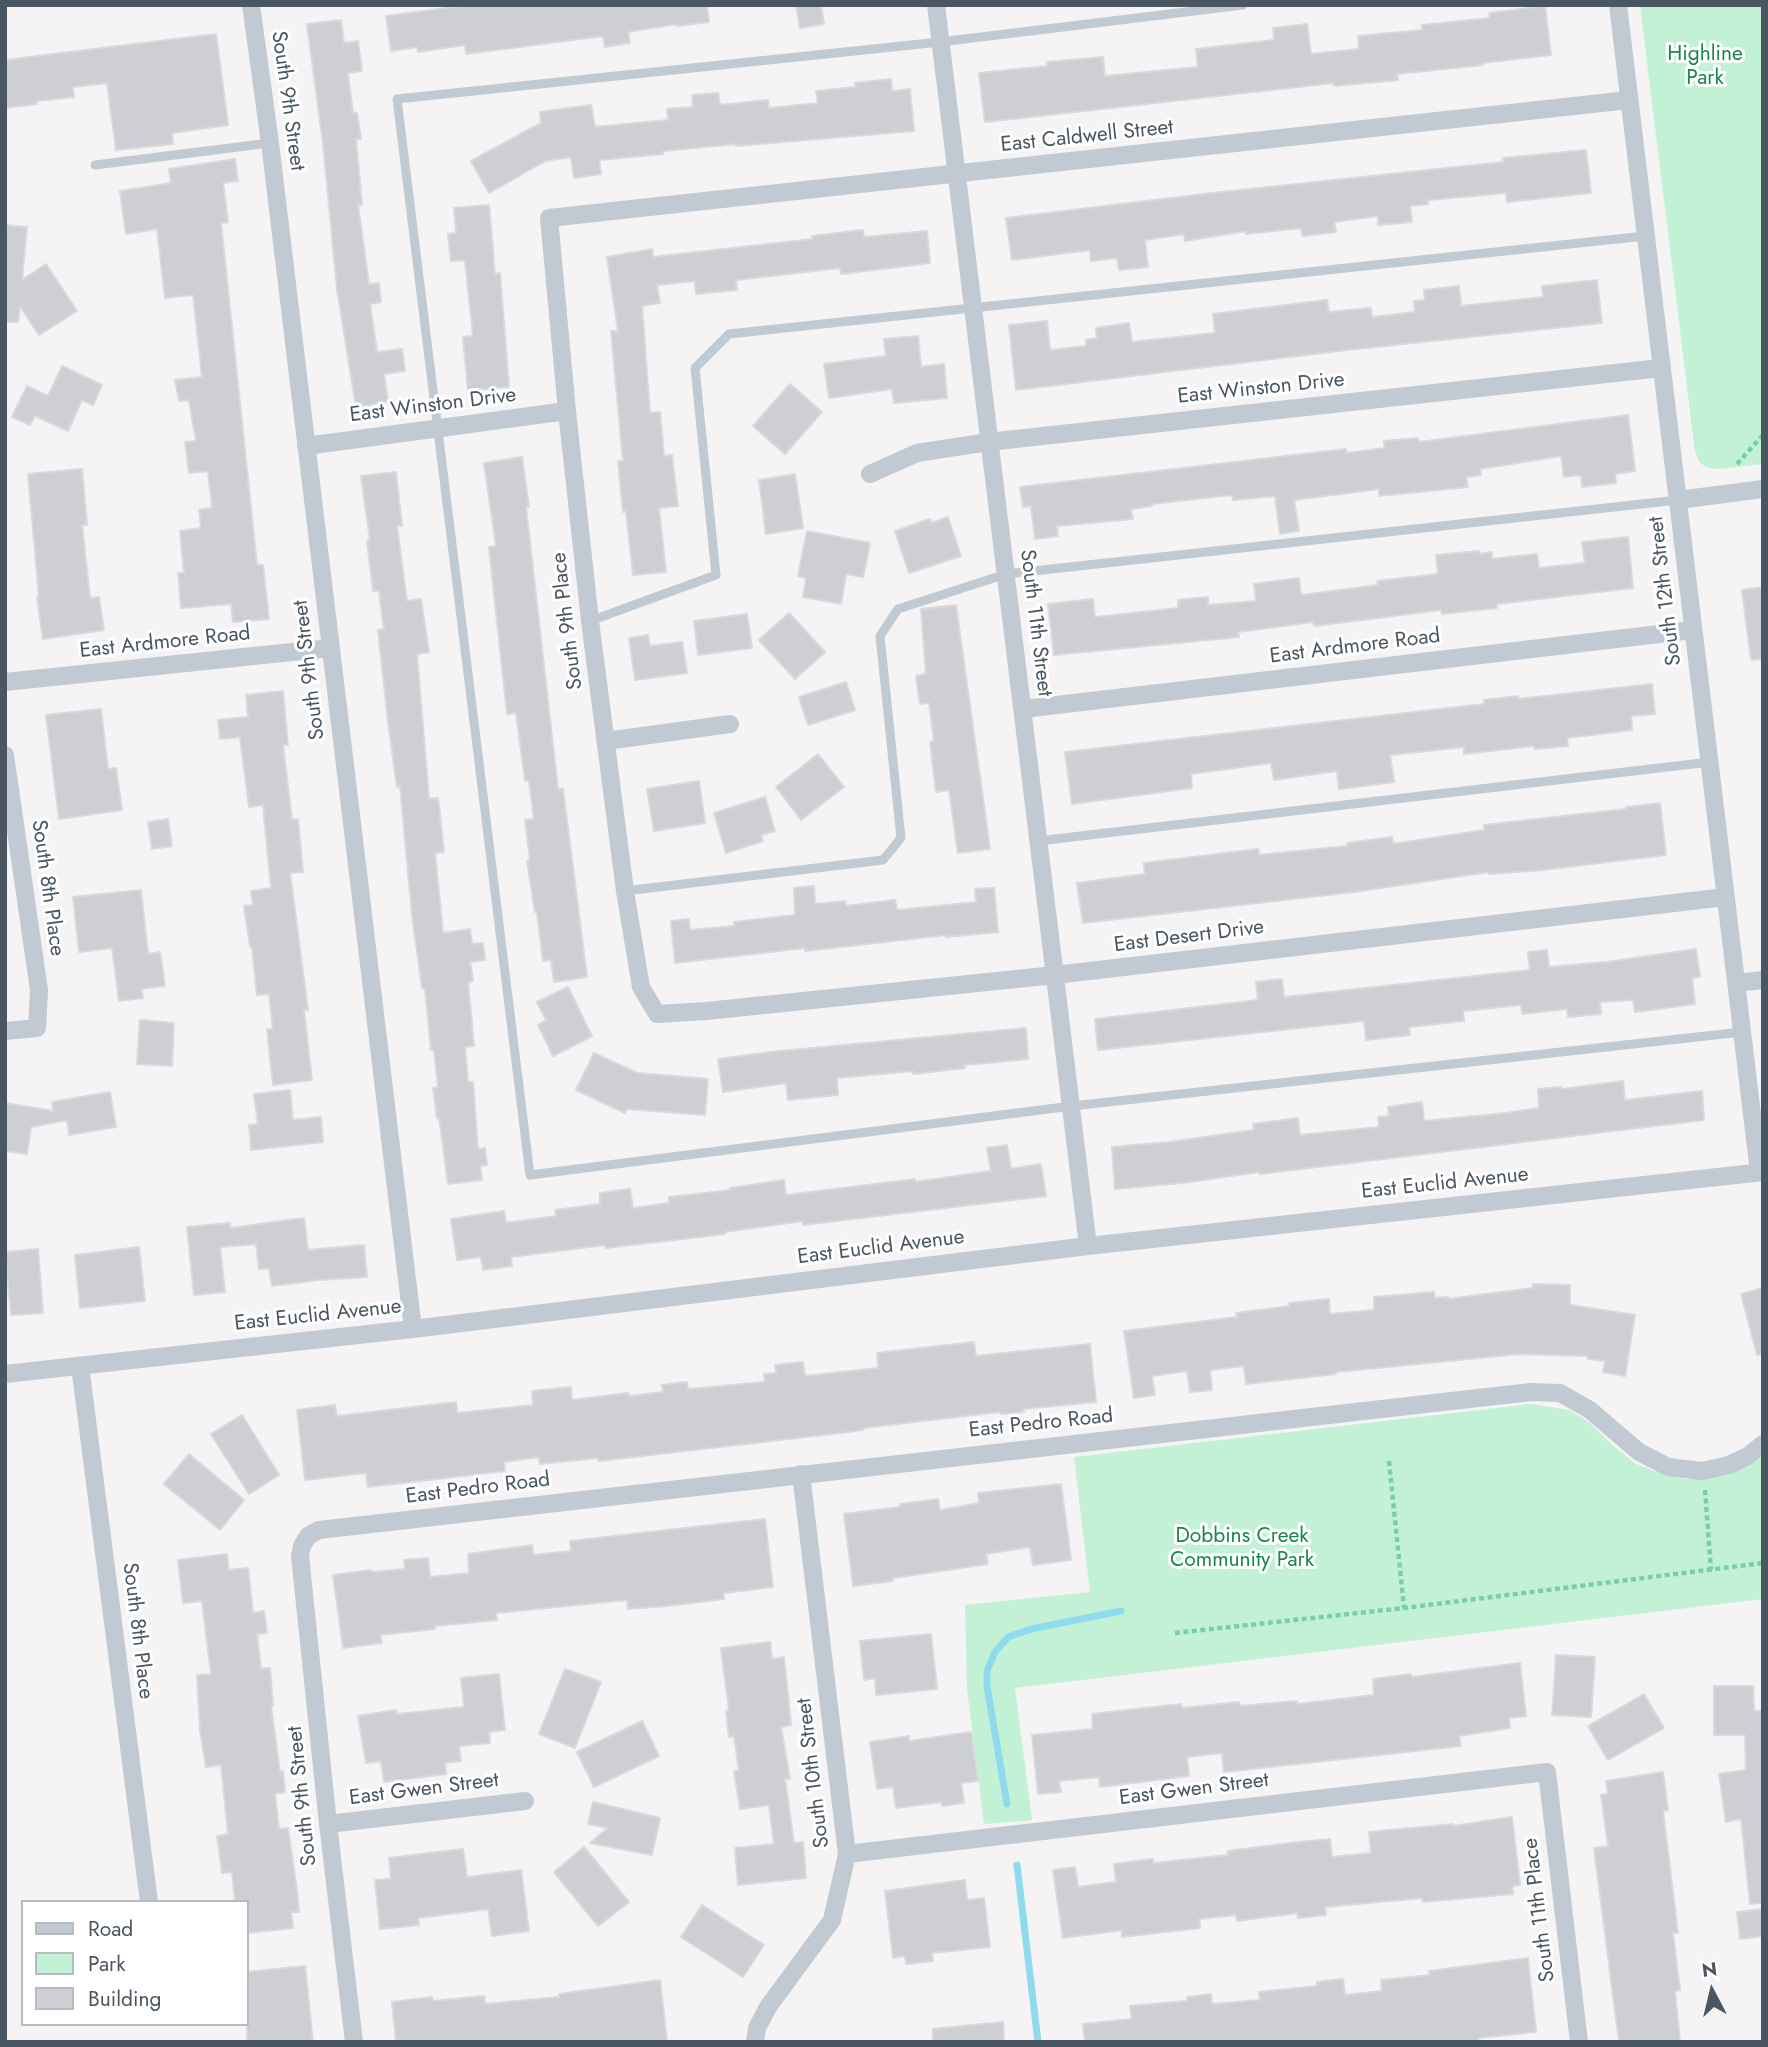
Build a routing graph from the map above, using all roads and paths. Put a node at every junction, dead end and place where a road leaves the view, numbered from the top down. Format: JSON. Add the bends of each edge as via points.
{"nodes":[{"id":1,"x":251,"y":5,"type":"edge"},
{"id":2,"x":936,"y":5,"type":"edge"},
{"id":3,"x":1243,"y":5,"type":"edge"},
{"id":4,"x":1618,"y":5,"type":"edge"},
{"id":5,"x":940,"y":43,"type":"junction"},
{"id":6,"x":1629,"y":100,"type":"junction"},
{"id":7,"x":270,"y":143,"type":"junction"},
{"id":8,"x":95,"y":165,"type":"dead end"},
{"id":9,"x":956,"y":174,"type":"junction"},
{"id":10,"x":549,"y":218,"type":"joint"},
{"id":11,"x":1645,"y":236,"type":"junction"},
{"id":12,"x":972,"y":309,"type":"junction"},
{"id":13,"x":1661,"y":368,"type":"junction"},
{"id":14,"x":567,"y":411,"type":"junction"},
{"id":15,"x":438,"y":428,"type":"junction"},
{"id":16,"x":1763,"y":435,"type":"edge"},
{"id":17,"x":988,"y":442,"type":"junction"},
{"id":18,"x":306,"y":446,"type":"junction"},
{"id":19,"x":1737,"y":464,"type":"dead end"},
{"id":20,"x":870,"y":474,"type":"dead end"},
{"id":21,"x":1763,"y":489,"type":"edge"},
{"id":22,"x":1678,"y":500,"type":"junction"},
{"id":23,"x":1006,"y":574,"type":"junction"},
{"id":24,"x":590,"y":621,"type":"junction"},
{"id":25,"x":1693,"y":630,"type":"junction"},
{"id":26,"x":330,"y":648,"type":"junction"},
{"id":27,"x":5,"y":682,"type":"edge"},
{"id":28,"x":1023,"y":709,"type":"junction"},
{"id":29,"x":730,"y":724,"type":"dead end"},
{"id":30,"x":606,"y":741,"type":"junction"},
{"id":31,"x":5,"y":755,"type":"edge"},
{"id":32,"x":1710,"y":762,"type":"junction"},
{"id":33,"x":1038,"y":841,"type":"junction"},
{"id":34,"x":12,"y":855,"type":"edge"},
{"id":35,"x":625,"y":891,"type":"junction"},
{"id":36,"x":1726,"y":897,"type":"junction"},
{"id":37,"x":1055,"y":975,"type":"junction"},
{"id":38,"x":1763,"y":980,"type":"edge"},
{"id":39,"x":1737,"y":983,"type":"junction"},
{"id":40,"x":657,"y":1014,"type":"joint"},
{"id":41,"x":5,"y":1031,"type":"edge"},
{"id":42,"x":1742,"y":1032,"type":"junction"},
{"id":43,"x":1072,"y":1106,"type":"junction"},
{"id":44,"x":1761,"y":1172,"type":"edge"},
{"id":45,"x":1088,"y":1246,"type":"junction"},
{"id":46,"x":413,"y":1329,"type":"junction"},
{"id":47,"x":80,"y":1366,"type":"junction"},
{"id":48,"x":5,"y":1374,"type":"edge"},
{"id":49,"x":1763,"y":1444,"type":"edge"},
{"id":50,"x":1389,"y":1461,"type":"dead end"},
{"id":51,"x":1702,"y":1471,"type":"junction"},
{"id":52,"x":800,"y":1474,"type":"junction"},
{"id":53,"x":302,"y":1546,"type":"joint"},
{"id":54,"x":1763,"y":1563,"type":"edge"},
{"id":55,"x":1711,"y":1570,"type":"junction"},
{"id":56,"x":1404,"y":1608,"type":"junction"},
{"id":57,"x":1175,"y":1633,"type":"dead end"},
{"id":58,"x":1547,"y":1772,"type":"joint"},
{"id":59,"x":525,"y":1801,"type":"dead end"},
{"id":60,"x":328,"y":1824,"type":"junction"},
{"id":61,"x":847,"y":1854,"type":"junction"},
{"id":62,"x":149,"y":1900,"type":"edge"},
{"id":63,"x":354,"y":2042,"type":"edge"},
{"id":64,"x":755,"y":2042,"type":"edge"},
{"id":65,"x":1578,"y":2042,"type":"edge"}],
"edges":[{"from":1,"to":7,"type":"street","name":"South 9th Street"},
{"from":2,"to":5,"type":"street","name":"South 11th Street"},
{"from":3,"to":5,"type":"lane"},
{"from":4,"to":6,"type":"street","name":"South 12th Street"},
{"from":5,"to":9,"type":"street","name":"South 11th Street"},
{"from":5,"to":15,"type":"lane","via":[[397,99]]},
{"from":6,"to":9,"type":"street","name":"East Caldwell Street"},
{"from":6,"to":11,"type":"street","name":"South 12th Street"},
{"from":7,"to":8,"type":"lane"},
{"from":7,"to":18,"type":"street","name":"South 9th Street"},
{"from":9,"to":10,"type":"street","name":"East Caldwell Street"},
{"from":9,"to":12,"type":"street","name":"South 11th Street"},
{"from":10,"to":14,"type":"street","name":"South 9th Place"},
{"from":11,"to":12,"type":"lane"},
{"from":11,"to":13,"type":"street","name":"South 12th Street"},
{"from":12,"to":17,"type":"street","name":"South 11th Street"},
{"from":12,"to":24,"type":"lane","via":[[729,334],[695,368],[716,575]]},
{"from":13,"to":17,"type":"street","name":"East Winston Drive"},
{"from":13,"to":22,"type":"street","name":"South 12th Street"},
{"from":14,"to":15,"type":"street","name":"East Winston Drive"},
{"from":14,"to":24,"type":"street","name":"South 9th Place"},
{"from":15,"to":18,"type":"street","name":"East Winston Drive"},
{"from":15,"to":43,"type":"lane","via":[[530,1175]]},
{"from":16,"to":19,"type":"path"},
{"from":17,"to":20,"type":"street","name":"East Winston Drive","via":[[917,453]]},
{"from":17,"to":23,"type":"street","name":"South 11th Street"},
{"from":18,"to":26,"type":"street","name":"South 9th Street"},
{"from":21,"to":22,"type":"street"},
{"from":22,"to":23,"type":"lane"},
{"from":22,"to":25,"type":"street","name":"South 12th Street"},
{"from":23,"to":28,"type":"street","name":"South 11th Street"},
{"from":23,"to":35,"type":"lane","via":[[898,609],[880,636],[901,838],[883,860]]},
{"from":24,"to":30,"type":"street","name":"South 9th Place"},
{"from":25,"to":28,"type":"street","name":"East Ardmore Road"},
{"from":25,"to":32,"type":"street","name":"South 12th Street"},
{"from":26,"to":27,"type":"street","name":"East Ardmore Road"},
{"from":26,"to":46,"type":"street","name":"South 9th Street"},
{"from":28,"to":33,"type":"street","name":"South 11th Street"},
{"from":29,"to":30,"type":"street"},
{"from":30,"to":35,"type":"street","name":"South 9th Place"},
{"from":31,"to":34,"type":"street","name":"South 8th Place"},
{"from":32,"to":33,"type":"lane"},
{"from":32,"to":36,"type":"street","name":"South 12th Street"},
{"from":33,"to":37,"type":"street","name":"South 11th Street"},
{"from":34,"to":41,"type":"street","name":"South 8th Place","via":[[39,990],[37,1028]]},
{"from":35,"to":40,"type":"street","name":"South 9th Place","via":[[641,987]]},
{"from":36,"to":37,"type":"street","name":"East Desert Drive"},
{"from":36,"to":39,"type":"street","name":"South 12th Street"},
{"from":37,"to":40,"type":"street","name":"East Desert Drive"},
{"from":37,"to":43,"type":"street","name":"South 11th Street"},
{"from":38,"to":39,"type":"street"},
{"from":39,"to":42,"type":"street","name":"South 12th Street"},
{"from":42,"to":43,"type":"lane"},
{"from":42,"to":44,"type":"street","name":"South 12th Street"},
{"from":43,"to":45,"type":"street","name":"South 11th Street"},
{"from":44,"to":45,"type":"street","name":"East Euclid Avenue"},
{"from":45,"to":46,"type":"street","name":"East Euclid Avenue"},
{"from":46,"to":47,"type":"street","name":"East Euclid Avenue"},
{"from":47,"to":48,"type":"street","name":"East Euclid Avenue"},
{"from":47,"to":62,"type":"street","name":"South 8th Place"},
{"from":49,"to":51,"type":"street","name":"East Pedro Road","via":[[1729,1465]]},
{"from":50,"to":56,"type":"path"},
{"from":51,"to":52,"type":"street","name":"East Pedro Road","via":[[1668,1466],[1639,1452],[1590,1410],[1560,1394],[1531,1392]]},
{"from":51,"to":55,"type":"path"},
{"from":52,"to":53,"type":"street","name":"East Pedro Road","via":[[319,1530]]},
{"from":52,"to":61,"type":"street","name":"South 10th Street"},
{"from":53,"to":60,"type":"street","name":"South 9th Street"},
{"from":54,"to":55,"type":"path"},
{"from":55,"to":56,"type":"path"},
{"from":56,"to":57,"type":"path"},
{"from":58,"to":61,"type":"street","name":"East Gwen Street"},
{"from":58,"to":65,"type":"street","name":"South 11th Place"},
{"from":59,"to":60,"type":"street","name":"East Gwen Street"},
{"from":60,"to":63,"type":"street","name":"South 9th Street"},
{"from":61,"to":64,"type":"street","name":"South 10th Street","via":[[832,1920],[768,2007]]}]}
